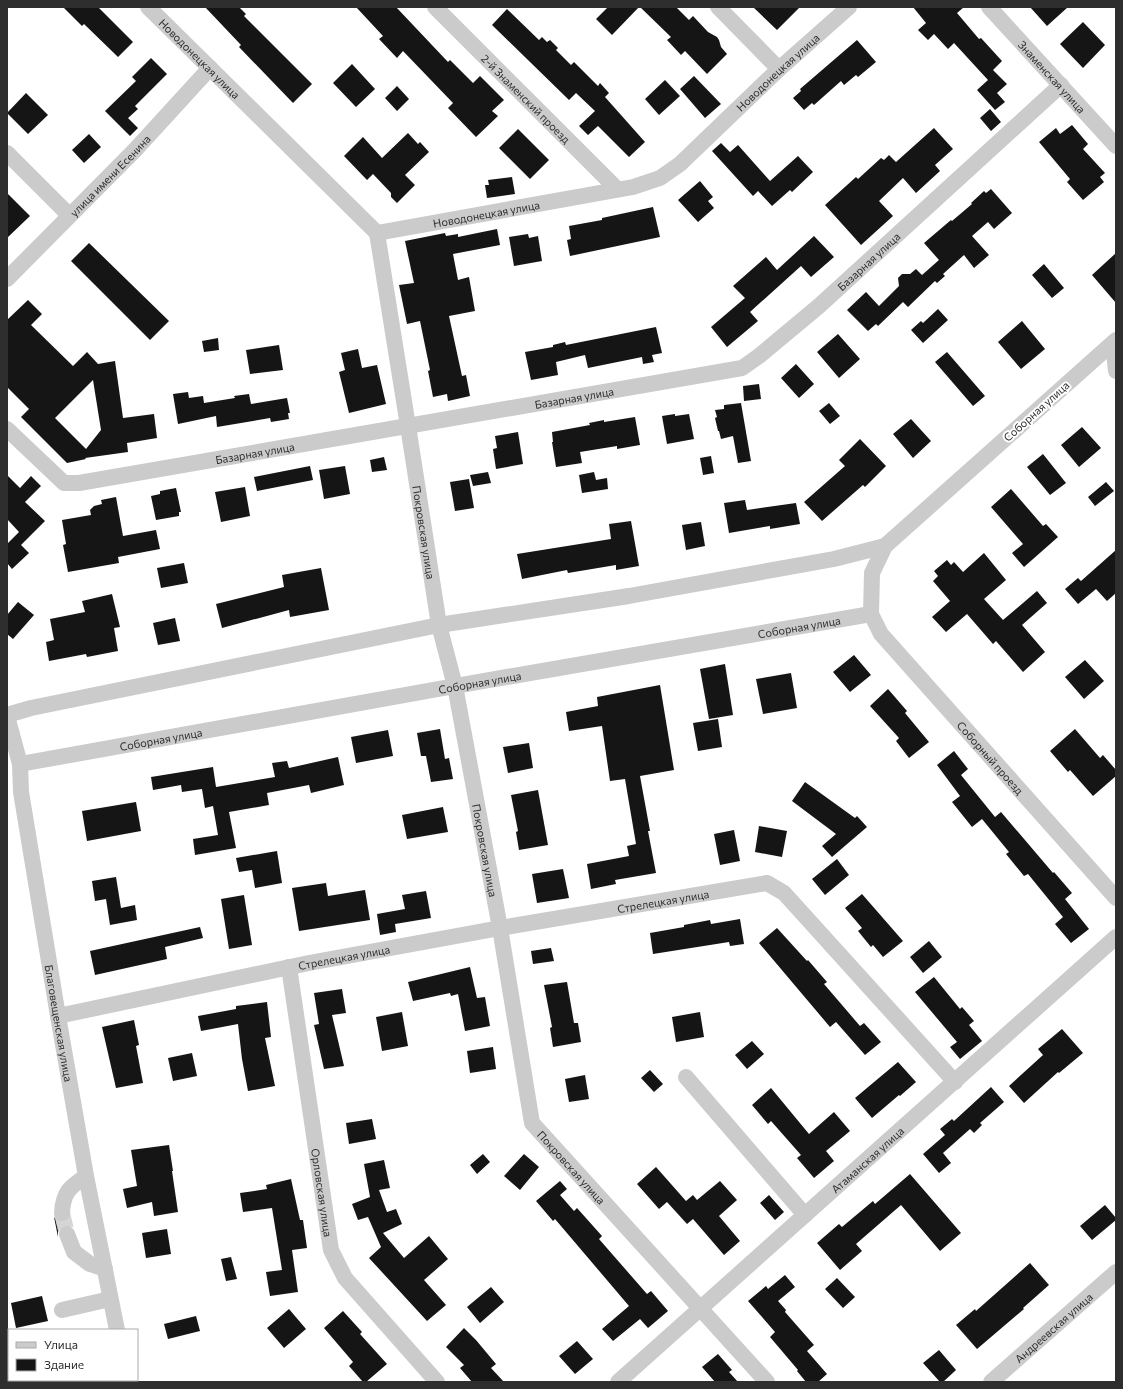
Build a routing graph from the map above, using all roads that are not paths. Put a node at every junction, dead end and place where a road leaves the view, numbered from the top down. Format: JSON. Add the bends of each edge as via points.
{"nodes":[{"id":1,"x":148,"y":7,"type":"edge"},
{"id":2,"x":434,"y":7,"type":"edge"},
{"id":3,"x":718,"y":7,"type":"edge"},
{"id":4,"x":849,"y":7,"type":"edge"},
{"id":5,"x":989,"y":7,"type":"edge"},
{"id":6,"x":210,"y":68,"type":"junction"},
{"id":7,"x":779,"y":68,"type":"junction"},
{"id":8,"x":1061,"y":85,"type":"junction"},
{"id":9,"x":1116,"y":146,"type":"edge"},
{"id":10,"x":7,"y":153,"type":"edge"},
{"id":11,"x":617,"y":189,"type":"junction"},
{"id":12,"x":70,"y":215,"type":"junction"},
{"id":13,"x":377,"y":234,"type":"junction"},
{"id":14,"x":7,"y":279,"type":"edge"},
{"id":15,"x":1114,"y":341,"type":"edge"},
{"id":16,"x":1116,"y":371,"type":"edge"},
{"id":17,"x":408,"y":426,"type":"junction"},
{"id":18,"x":7,"y":429,"type":"edge"},
{"id":19,"x":885,"y":546,"type":"junction"},
{"id":20,"x":870,"y":614,"type":"junction"},
{"id":21,"x":439,"y":625,"type":"junction"},
{"id":22,"x":455,"y":686,"type":"junction"},
{"id":23,"x":7,"y":716,"type":"edge"},
{"id":24,"x":20,"y":764,"type":"junction"},
{"id":25,"x":1116,"y":898,"type":"edge"},
{"id":26,"x":500,"y":928,"type":"junction"},
{"id":27,"x":1116,"y":937,"type":"edge"},
{"id":28,"x":289,"y":967,"type":"junction"},
{"id":29,"x":58,"y":1016,"type":"junction"},
{"id":30,"x":686,"y":1077,"type":"dead end"},
{"id":31,"x":955,"y":1082,"type":"junction"},
{"id":32,"x":86,"y":1176,"type":"junction"},
{"id":33,"x":62,"y":1213,"type":"tunnel mouth"},
{"id":34,"x":805,"y":1215,"type":"junction"},
{"id":35,"x":67,"y":1234,"type":"tunnel mouth"},
{"id":36,"x":105,"y":1269,"type":"junction"},
{"id":37,"x":1116,"y":1272,"type":"edge"},
{"id":38,"x":110,"y":1299,"type":"junction"},
{"id":39,"x":699,"y":1308,"type":"junction"},
{"id":40,"x":62,"y":1310,"type":"dead end"},
{"id":41,"x":117,"y":1329,"type":"edge"},
{"id":42,"x":437,"y":1382,"type":"edge"},
{"id":43,"x":618,"y":1382,"type":"edge"},
{"id":44,"x":767,"y":1382,"type":"edge"},
{"id":45,"x":991,"y":1382,"type":"edge"}],
"edges":[{"from":1,"to":6,"type":"street","name":"Новодонецкая улица"},
{"from":2,"to":11,"type":"street","name":"2-й Знаменский проезд"},
{"from":3,"to":7,"type":"street"},
{"from":4,"to":7,"type":"street","name":"Новодонецкая улица"},
{"from":5,"to":8,"type":"street","name":"Знаменская улица"},
{"from":6,"to":12,"type":"street","name":"улица имени Есенина","via":[[135,150]]},
{"from":6,"to":13,"type":"street","name":"Новодонецкая улица"},
{"from":7,"to":11,"type":"street","name":"Новодонецкая улица","via":[[680,164],[660,178],[634,187]]},
{"from":8,"to":9,"type":"street","name":"Знаменская улица"},
{"from":8,"to":17,"type":"street","name":"Базарная улица","via":[[819,306],[742,368]]},
{"from":10,"to":12,"type":"street"},
{"from":11,"to":13,"type":"street","name":"Новодонецкая улица"},
{"from":12,"to":14,"type":"street","name":"улица имени Есенина"},
{"from":13,"to":17,"type":"street","name":"Покровская улица"},
{"from":15,"to":16,"type":"street"},
{"from":15,"to":19,"type":"street","name":"Соборная улица"},
{"from":17,"to":18,"type":"street","name":"Базарная улица","via":[[79,483],[64,483]]},
{"from":17,"to":21,"type":"street","name":"Покровская улица"},
{"from":19,"to":20,"type":"street","name":"Соборная улица","via":[[872,573]]},
{"from":19,"to":21,"type":"street","name":"Соборная улица","via":[[834,559],[629,596]]},
{"from":20,"to":22,"type":"street","name":"Соборная улица"},
{"from":20,"to":25,"type":"street","name":"Соборный проезд","via":[[881,634]]},
{"from":21,"to":22,"type":"street","name":"Покровская улица"},
{"from":21,"to":23,"type":"street","name":"Соборная улица","via":[[30,708]]},
{"from":22,"to":24,"type":"street","name":"Соборная улица"},
{"from":22,"to":26,"type":"street","name":"Покровская улица"},
{"from":23,"to":24,"type":"street","name":"Благовещенская улица"},
{"from":24,"to":29,"type":"street","name":"Благовещенская улица","via":[[21,792]]},
{"from":26,"to":28,"type":"street","name":"Стрелецкая улица"},
{"from":26,"to":31,"type":"street","name":"Стрелецкая улица","via":[[767,883],[784,893]]},
{"from":26,"to":39,"type":"street","name":"Покровская улица","via":[[532,1123]]},
{"from":27,"to":31,"type":"street","name":"Атаманская улица"},
{"from":28,"to":29,"type":"street","name":"Стрелецкая улица"},
{"from":28,"to":42,"type":"street","name":"Орловская улица","via":[[331,1250],[345,1278]]},
{"from":29,"to":32,"type":"street","name":"Благовещенская улица"},
{"from":30,"to":34,"type":"street"},
{"from":31,"to":34,"type":"street","name":"Атаманская улица"},
{"from":32,"to":33,"type":"street","via":[[72,1186],[63,1200]]},
{"from":32,"to":36,"type":"street","name":"Благовещенская улица"},
{"from":34,"to":39,"type":"street","name":"Атаманская улица"},
{"from":35,"to":36,"type":"street","via":[[74,1252],[90,1264]]},
{"from":36,"to":38,"type":"street","name":"Благовещенская улица"},
{"from":37,"to":45,"type":"street","name":"Андреевская улица"},
{"from":38,"to":40,"type":"street"},
{"from":38,"to":41,"type":"street","name":"Благовещенская улица"},
{"from":39,"to":43,"type":"street","name":"Атаманская улица"},
{"from":39,"to":44,"type":"street","name":"Покровская улица"}]}
